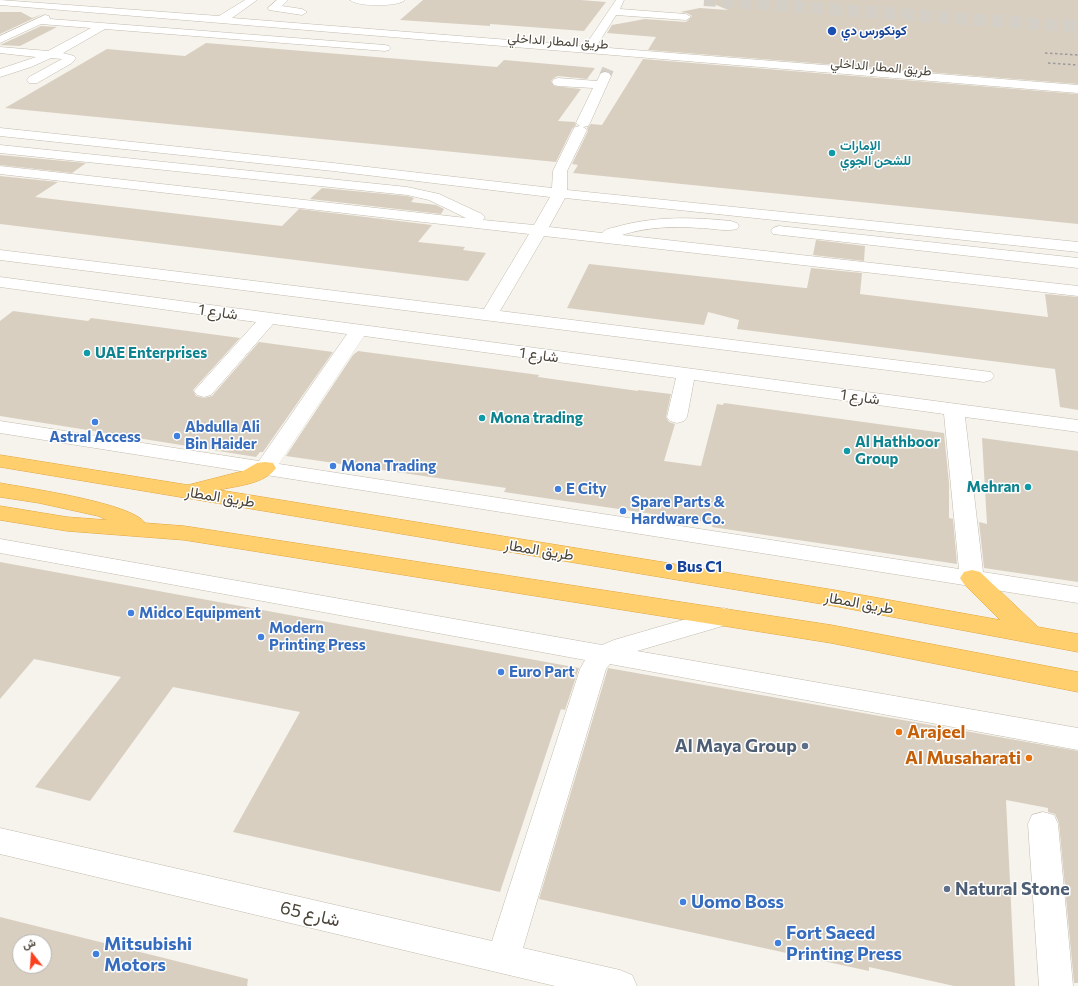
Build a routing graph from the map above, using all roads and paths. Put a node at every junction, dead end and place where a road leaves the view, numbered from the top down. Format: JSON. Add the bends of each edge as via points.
{"nodes":[{"id":1,"x":49,"y":0,"type":"edge"},
{"id":2,"x":252,"y":0,"type":"edge"},
{"id":3,"x":283,"y":0,"type":"edge"},
{"id":4,"x":356,"y":0,"type":"edge"},
{"id":5,"x":400,"y":0,"type":"edge"},
{"id":6,"x":620,"y":0,"type":"edge"},
{"id":7,"x":100,"y":2,"type":"edge"},
{"id":8,"x":388,"y":2,"type":"junction"},
{"id":9,"x":5,"y":3,"type":"edge"},
{"id":10,"x":72,"y":5,"type":"junction"},
{"id":11,"x":309,"y":12,"type":"dead end"},
{"id":12,"x":612,"y":12,"type":"junction"},
{"id":13,"x":374,"y":13,"type":"dead end"},
{"id":14,"x":225,"y":17,"type":"junction"},
{"id":15,"x":686,"y":17,"type":"dead end"},
{"id":16,"x":45,"y":18,"type":"junction"},
{"id":17,"x":103,"y":26,"type":"junction"},
{"id":18,"x":186,"y":33,"type":"junction"},
{"id":19,"x":0,"y":40,"type":"edge"},
{"id":20,"x":170,"y":43,"type":"dead end"},
{"id":21,"x":590,"y":46,"type":"junction"},
{"id":22,"x":398,"y":49,"type":"dead end"},
{"id":23,"x":0,"y":50,"type":"edge"},
{"id":24,"x":50,"y":54,"type":"junction"},
{"id":25,"x":573,"y":60,"type":"dead end"},
{"id":26,"x":610,"y":65,"type":"junction"},
{"id":27,"x":1,"y":72,"type":"edge"},
{"id":28,"x":33,"y":80,"type":"dead end"},
{"id":29,"x":558,"y":82,"type":"dead end"},
{"id":30,"x":1078,"y":82,"type":"edge"},
{"id":31,"x":1,"y":86,"type":"edge"},
{"id":32,"x":1078,"y":89,"type":"edge"},
{"id":33,"x":1078,"y":99,"type":"edge"},
{"id":34,"x":0,"y":132,"type":"edge"},
{"id":35,"x":0,"y":149,"type":"edge"},
{"id":36,"x":0,"y":170,"type":"edge"},
{"id":37,"x":0,"y":180,"type":"edge"},
{"id":38,"x":559,"y":193,"type":"junction"},
{"id":39,"x":462,"y":221,"type":"junction"},
{"id":40,"x":488,"y":224,"type":"junction"},
{"id":41,"x":539,"y":230,"type":"junction"},
{"id":42,"x":599,"y":237,"type":"junction"},
{"id":43,"x":1078,"y":247,"type":"edge"},
{"id":44,"x":0,"y":255,"type":"edge"},
{"id":45,"x":1078,"y":263,"type":"edge"},
{"id":46,"x":0,"y":282,"type":"edge"},
{"id":47,"x":1078,"y":292,"type":"edge"},
{"id":48,"x":489,"y":315,"type":"junction"},
{"id":49,"x":268,"y":319,"type":"junction"},
{"id":50,"x":358,"y":331,"type":"junction"},
{"id":51,"x":686,"y":374,"type":"junction"},
{"id":52,"x":984,"y":376,"type":"dead end"},
{"id":53,"x":204,"y":391,"type":"dead end"},
{"id":54,"x":954,"y":410,"type":"junction"},
{"id":55,"x":1078,"y":413,"type":"edge"},
{"id":56,"x":677,"y":417,"type":"dead end"},
{"id":57,"x":1035,"y":420,"type":"junction"},
{"id":58,"x":1078,"y":426,"type":"edge"},
{"id":59,"x":0,"y":427,"type":"edge"},
{"id":60,"x":0,"y":461,"type":"edge"},
{"id":61,"x":265,"y":468,"type":"junction"},
{"id":62,"x":0,"y":490,"type":"edge"},
{"id":63,"x":187,"y":492,"type":"junction"},
{"id":64,"x":0,"y":513,"type":"edge"},
{"id":65,"x":150,"y":530,"type":"junction"},
{"id":66,"x":0,"y":546,"type":"edge"},
{"id":67,"x":972,"y":578,"type":"junction"},
{"id":68,"x":1078,"y":595,"type":"edge"},
{"id":69,"x":724,"y":617,"type":"junction"},
{"id":70,"x":1031,"y":635,"type":"junction"},
{"id":71,"x":1078,"y":643,"type":"edge"},
{"id":72,"x":603,"y":655,"type":"junction"},
{"id":73,"x":1078,"y":682,"type":"edge"},
{"id":74,"x":1078,"y":739,"type":"edge"},
{"id":75,"x":1043,"y":824,"type":"dead end"},
{"id":76,"x":0,"y":842,"type":"edge"},
{"id":77,"x":503,"y":959,"type":"junction"},
{"id":78,"x":620,"y":986,"type":"edge"},
{"id":79,"x":1056,"y":986,"type":"edge"}],
"edges":[{"from":1,"to":10,"type":"street","name":"طريق المطار الداخلي"},
{"from":2,"to":14,"type":"street"},
{"from":3,"to":11,"type":"street","via":[[273,8]]},
{"from":4,"to":8,"type":"street"},
{"from":5,"to":8,"type":"street"},
{"from":6,"to":12,"type":"street"},
{"from":7,"to":10,"type":"street","name":"طريق المطار الداخلي"},
{"from":7,"to":14,"type":"street","name":"طريق المطار الداخلي"},
{"from":8,"to":13,"type":"street"},
{"from":9,"to":10,"type":"street"},
{"from":10,"to":14,"type":"street"},
{"from":10,"to":16,"type":"street"},
{"from":12,"to":15,"type":"street"},
{"from":12,"to":21,"type":"street"},
{"from":14,"to":21,"type":"street"},
{"from":14,"to":21,"type":"street","name":"طريق المطار الداخلي","via":[[361,23]]},
{"from":16,"to":17,"type":"street"},
{"from":16,"to":19,"type":"street"},
{"from":17,"to":18,"type":"street"},
{"from":17,"to":24,"type":"street"},
{"from":18,"to":20,"type":"street"},
{"from":18,"to":22,"type":"street"},
{"from":21,"to":26,"type":"street"},
{"from":23,"to":24,"type":"street"},
{"from":24,"to":27,"type":"street","via":[[23,67]]},
{"from":24,"to":28,"type":"street","via":[[68,56],[70,59]]},
{"from":25,"to":26,"type":"street"},
{"from":26,"to":29,"type":"street"},
{"from":26,"to":30,"type":"street","name":"طريق المطار الداخلي"},
{"from":26,"to":32,"type":"street"},
{"from":26,"to":33,"type":"street"},
{"from":26,"to":38,"type":"street","via":[[560,171]]},
{"from":27,"to":31,"type":"street","via":[[4,79]]},
{"from":34,"to":38,"type":"street"},
{"from":35,"to":40,"type":"street","via":[[407,191],[434,198],[468,212]]},
{"from":36,"to":39,"type":"street"},
{"from":37,"to":39,"type":"street","via":[[415,227],[441,228]]},
{"from":38,"to":41,"type":"street"},
{"from":38,"to":43,"type":"street"},
{"from":39,"to":40,"type":"street"},
{"from":40,"to":41,"type":"street"},
{"from":41,"to":42,"type":"street"},
{"from":41,"to":48,"type":"street"},
{"from":42,"to":45,"type":"street","via":[[621,229],[679,222]]},
{"from":42,"to":47,"type":"street"},
{"from":44,"to":48,"type":"street"},
{"from":46,"to":49,"type":"street","name":"شارع 1"},
{"from":48,"to":52,"type":"street"},
{"from":49,"to":50,"type":"street","name":"شارع 1"},
{"from":49,"to":53,"type":"street"},
{"from":50,"to":51,"type":"street","name":"شارع 1"},
{"from":50,"to":61,"type":"street"},
{"from":51,"to":54,"type":"street","name":"شارع 1"},
{"from":51,"to":56,"type":"street"},
{"from":54,"to":57,"type":"street","name":"شارع 1"},
{"from":54,"to":67,"type":"street"},
{"from":55,"to":57,"type":"street","via":[[1044,412]]},
{"from":57,"to":58,"type":"street","name":"شارع 1"},
{"from":59,"to":61,"type":"street"},
{"from":60,"to":63,"type":"highway","name":"طريق المطار"},
{"from":61,"to":63,"type":"highway","via":[[250,476]]},
{"from":61,"to":67,"type":"street"},
{"from":62,"to":65,"type":"highway","via":[[105,511]]},
{"from":63,"to":70,"type":"highway","name":"طريق المطار","via":[[834,598]]},
{"from":64,"to":65,"type":"highway","via":[[67,524]]},
{"from":65,"to":69,"type":"highway","via":[[213,537]]},
{"from":66,"to":72,"type":"street"},
{"from":67,"to":68,"type":"street"},
{"from":67,"to":70,"type":"highway"},
{"from":69,"to":72,"type":"street","via":[[623,646]]},
{"from":69,"to":73,"type":"highway","via":[[831,634]]},
{"from":70,"to":71,"type":"highway","name":"طريق المطار"},
{"from":72,"to":74,"type":"street"},
{"from":72,"to":77,"type":"street","via":[[592,669]]},
{"from":75,"to":79,"type":"street"},
{"from":76,"to":77,"type":"street","name":"شارع 65"},
{"from":77,"to":78,"type":"street","name":"شارع 65"}]}
